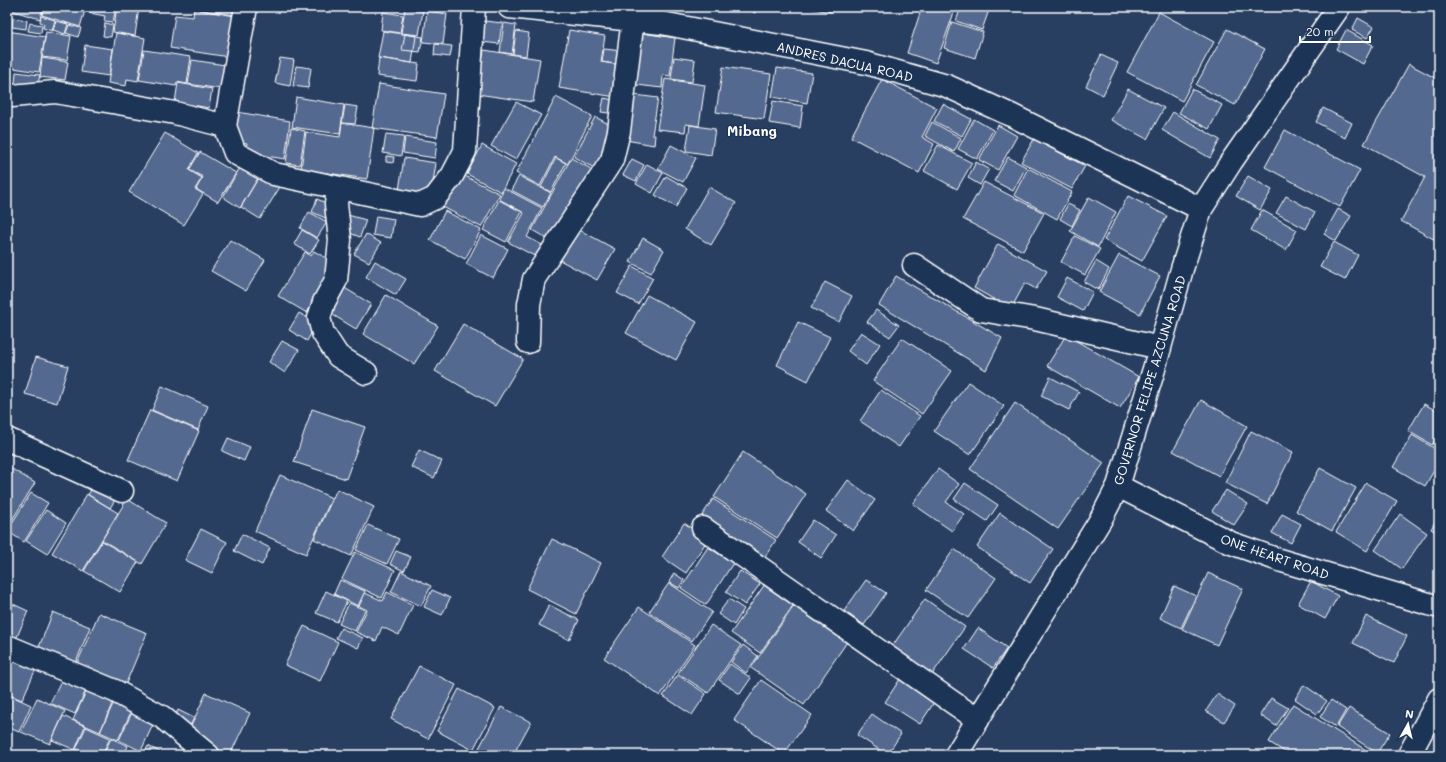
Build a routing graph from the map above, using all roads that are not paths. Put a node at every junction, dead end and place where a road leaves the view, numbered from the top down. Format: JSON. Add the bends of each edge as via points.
{"nodes":[{"id":1,"x":246,"y":7,"type":"edge"},
{"id":2,"x":474,"y":7,"type":"edge"},
{"id":3,"x":510,"y":7,"type":"edge"},
{"id":4,"x":1339,"y":7,"type":"edge"},
{"id":5,"x":667,"y":15,"type":"edge"},
{"id":6,"x":633,"y":19,"type":"junction"},
{"id":7,"x":12,"y":96,"type":"dead end"},
{"id":8,"x":225,"y":126,"type":"junction"},
{"id":9,"x":338,"y":189,"type":"junction"},
{"id":10,"x":1201,"y":209,"type":"junction"},
{"id":11,"x":914,"y":265,"type":"dead end"},
{"id":12,"x":528,"y":342,"type":"dead end"},
{"id":13,"x":1160,"y":348,"type":"junction"},
{"id":14,"x":366,"y":373,"type":"dead end"},
{"id":15,"x":7,"y":439,"type":"edge"},
{"id":16,"x":1118,"y":486,"type":"junction"},
{"id":17,"x":122,"y":491,"type":"dead end"},
{"id":18,"x":703,"y":528,"type":"dead end"},
{"id":19,"x":1439,"y":607,"type":"edge"},
{"id":20,"x":7,"y":646,"type":"edge"},
{"id":21,"x":1439,"y":699,"type":"edge"},
{"id":22,"x":978,"y":720,"type":"junction"},
{"id":23,"x":208,"y":755,"type":"edge"},
{"id":24,"x":956,"y":755,"type":"edge"},
{"id":25,"x":1409,"y":755,"type":"edge"}],
"edges":[{"from":1,"to":8,"type":"street"},
{"from":2,"to":9,"type":"street","via":[[465,151],[452,176],[435,198],[420,205]]},
{"from":3,"to":6,"type":"street","name":"ANDRES DACUA ROAD"},
{"from":4,"to":10,"type":"street","name":"GOVERNOR FELIPE AZCUNA ROAD"},
{"from":5,"to":6,"type":"street","name":"ANDRES DACUA ROAD"},
{"from":5,"to":10,"type":"street","name":"ANDRES DACUA ROAD","via":[[866,63],[947,86]]},
{"from":6,"to":12,"type":"street","via":[[619,131],[612,160],[534,279],[529,304]]},
{"from":7,"to":8,"type":"street","via":[[55,92],[175,113]]},
{"from":8,"to":9,"type":"street","via":[[235,153],[274,174]]},
{"from":9,"to":14,"type":"street","via":[[336,204],[340,240],[336,280],[319,318],[324,333],[338,356]]},
{"from":10,"to":13,"type":"street","name":"GOVERNOR FELIPE AZCUNA ROAD"},
{"from":11,"to":13,"type":"street","via":[[981,310],[1035,318]]},
{"from":13,"to":16,"type":"street","name":"GOVERNOR FELIPE AZCUNA ROAD"},
{"from":15,"to":17,"type":"street"},
{"from":16,"to":19,"type":"street","name":"ONE HEART ROAD","via":[[1231,543],[1278,560]]},
{"from":16,"to":22,"type":"street","name":"GOVERNOR FELIPE AZCUNA ROAD","via":[[1101,520]]},
{"from":18,"to":22,"type":"street"},
{"from":20,"to":23,"type":"street","via":[[115,691],[162,717]]},
{"from":21,"to":25,"type":"street"},
{"from":22,"to":24,"type":"street","name":"GOVERNOR FELIPE AZCUNA ROAD"}]}
